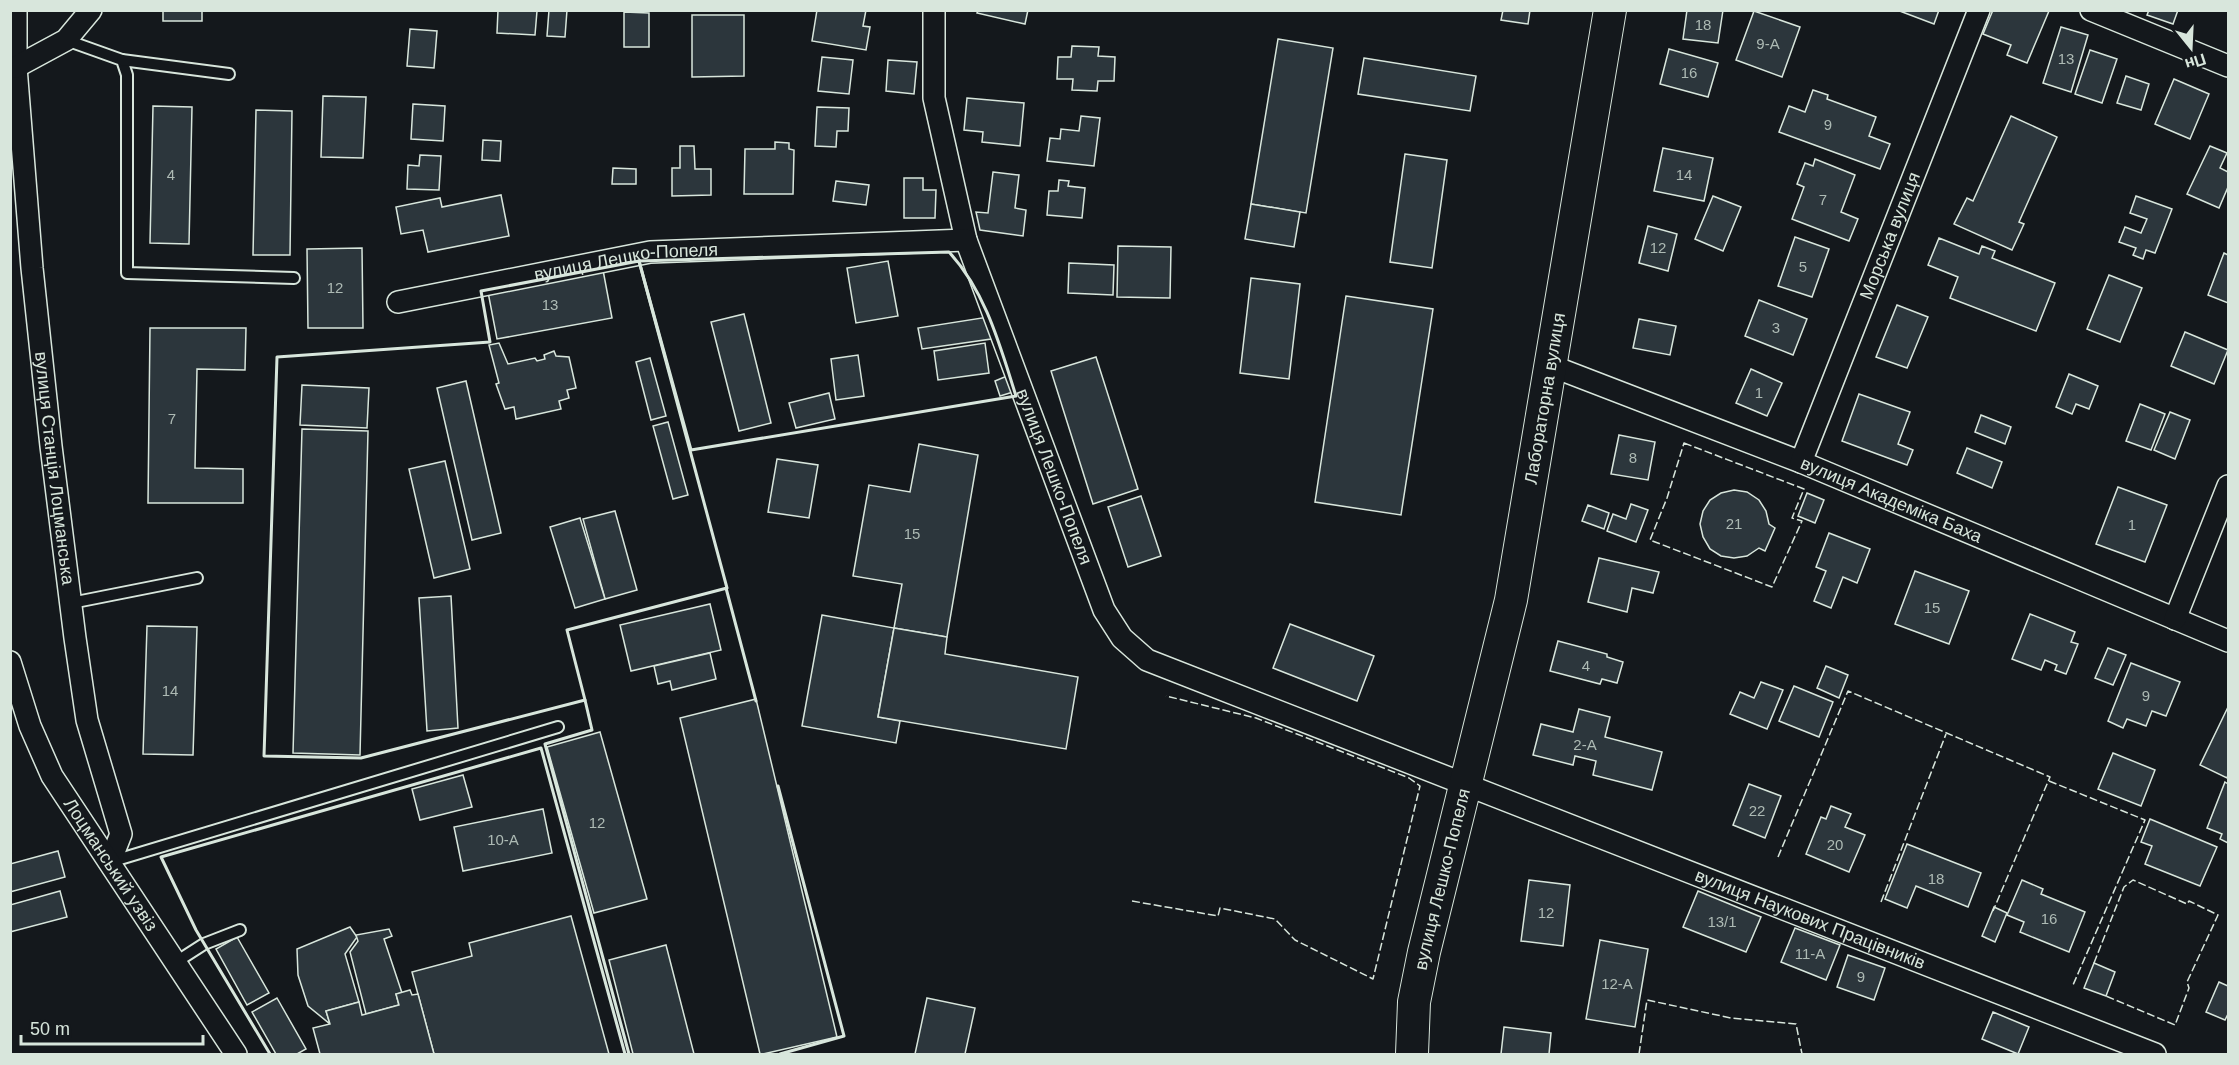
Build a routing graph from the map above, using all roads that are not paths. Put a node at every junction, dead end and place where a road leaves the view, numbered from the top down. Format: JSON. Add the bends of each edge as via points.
{"nodes":[{"id":1,"x":16,"y":10,"type":"edge"},
{"id":2,"x":91,"y":10,"type":"edge"},
{"id":3,"x":934,"y":10,"type":"edge"},
{"id":4,"x":1610,"y":10,"type":"edge"},
{"id":5,"x":1979,"y":10,"type":"edge"},
{"id":6,"x":2091,"y":10,"type":"edge"},
{"id":7,"x":66,"y":40,"type":"junction"},
{"id":8,"x":122,"y":60,"type":"junction"},
{"id":9,"x":2229,"y":66,"type":"edge"},
{"id":10,"x":16,"y":67,"type":"junction"},
{"id":11,"x":229,"y":74,"type":"dead end"},
{"id":12,"x":966,"y":240,"type":"junction"},
{"id":13,"x":294,"y":278,"type":"dead end"},
{"id":14,"x":398,"y":302,"type":"dead end"},
{"id":15,"x":1549,"y":365,"type":"junction"},
{"id":16,"x":1801,"y":462,"type":"junction"},
{"id":17,"x":2229,"y":486,"type":"edge"},
{"id":18,"x":198,"y":578,"type":"dead end"},
{"id":19,"x":71,"y":603,"type":"junction"},
{"id":20,"x":2175,"y":619,"type":"junction"},
{"id":21,"x":2229,"y":641,"type":"edge"},
{"id":22,"x":10,"y":662,"type":"edge"},
{"id":23,"x":558,"y":727,"type":"dead end"},
{"id":24,"x":1465,"y":784,"type":"junction"},
{"id":25,"x":110,"y":862,"type":"junction"},
{"id":26,"x":240,"y":930,"type":"dead end"},
{"id":27,"x":176,"y":962,"type":"junction"},
{"id":28,"x":236,"y":1054,"type":"edge"},
{"id":29,"x":1412,"y":1054,"type":"edge"},
{"id":30,"x":2155,"y":1054,"type":"edge"}],
"edges":[{"from":1,"to":10,"type":"street","name":"вулиця Станція Лоцманська"},
{"from":2,"to":7,"type":"street"},
{"from":3,"to":12,"type":"street","via":[[934,98]]},
{"from":4,"to":15,"type":"main road","name":"Лабораторна вулиця"},
{"from":5,"to":16,"type":"street","name":"Морська вулиця"},
{"from":6,"to":9,"type":"street"},
{"from":7,"to":8,"type":"lane"},
{"from":7,"to":10,"type":"street"},
{"from":8,"to":11,"type":"lane"},
{"from":8,"to":13,"type":"lane","via":[[127,75],[128,273]]},
{"from":10,"to":19,"type":"street","name":"вулиця Станція Лоцманська","via":[[32,268]]},
{"from":12,"to":14,"type":"street","name":"вулиця Лешко-Попеля","via":[[650,252]]},
{"from":12,"to":24,"type":"street","name":"вулиця Лешко-Попеля","via":[[1104,610],[1122,638],[1147,660],[1168,669]]},
{"from":15,"to":16,"type":"street","name":"вулиця Академіка Баха"},
{"from":15,"to":24,"type":"main road","name":"Лабораторна вулиця","via":[[1511,600]]},
{"from":16,"to":20,"type":"street","name":"вулиця Академіка Баха"},
{"from":17,"to":20,"type":"street"},
{"from":18,"to":19,"type":"lane"},
{"from":19,"to":25,"type":"street","name":"вулиця Станція Лоцманська","via":[[87,720],[121,834]]},
{"from":20,"to":21,"type":"street","name":"вулиця Академіка Баха"},
{"from":22,"to":25,"type":"street","name":"Лоцманський узвіз","via":[[30,726],[52,776]]},
{"from":23,"to":25,"type":"lane"},
{"from":24,"to":29,"type":"main road","name":"вулиця Лешко-Попеля","via":[[1414,1002]]},
{"from":24,"to":30,"type":"street","name":"вулиця Наукових Працівників"},
{"from":25,"to":27,"type":"street","name":"Лоцманський узвіз"},
{"from":26,"to":27,"type":"lane","via":[[204,944]]},
{"from":27,"to":28,"type":"street","name":"Лоцманський узвіз"}]}
